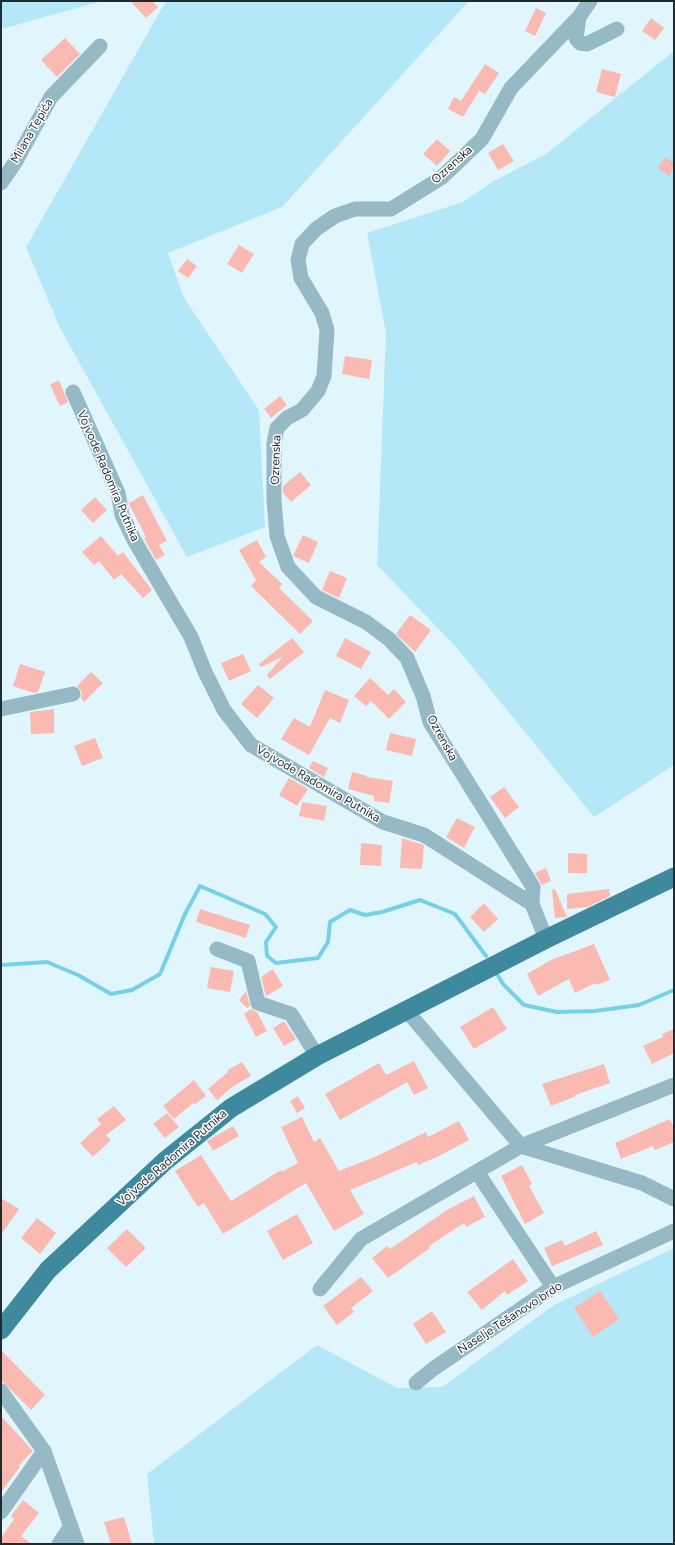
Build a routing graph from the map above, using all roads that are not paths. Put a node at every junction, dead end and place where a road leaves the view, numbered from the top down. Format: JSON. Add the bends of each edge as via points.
{"nodes":[{"id":1,"x":590,"y":1,"type":"edge"},
{"id":2,"x":579,"y":17,"type":"junction"},
{"id":3,"x":617,"y":29,"type":"dead end"},
{"id":4,"x":100,"y":46,"type":"dead end"},
{"id":5,"x":1,"y":183,"type":"edge"},
{"id":6,"x":73,"y":392,"type":"dead end"},
{"id":7,"x":73,"y":694,"type":"dead end"},
{"id":8,"x":1,"y":709,"type":"edge"},
{"id":9,"x":674,"y":877,"type":"edge"},
{"id":10,"x":532,"y":904,"type":"junction"},
{"id":11,"x":546,"y":939,"type":"junction"},
{"id":12,"x":217,"y":949,"type":"dead end"},
{"id":13,"x":407,"y":1011,"type":"junction"},
{"id":14,"x":317,"y":1056,"type":"junction"},
{"id":15,"x":674,"y":1085,"type":"edge"},
{"id":16,"x":522,"y":1146,"type":"junction"},
{"id":17,"x":477,"y":1172,"type":"junction"},
{"id":18,"x":674,"y":1199,"type":"edge"},
{"id":19,"x":674,"y":1231,"type":"edge"},
{"id":20,"x":554,"y":1287,"type":"junction"},
{"id":21,"x":320,"y":1289,"type":"dead end"},
{"id":22,"x":1,"y":1330,"type":"edge"},
{"id":23,"x":416,"y":1383,"type":"dead end"},
{"id":24,"x":1,"y":1391,"type":"edge"},
{"id":25,"x":44,"y":1451,"type":"junction"},
{"id":26,"x":1,"y":1512,"type":"edge"},
{"id":27,"x":71,"y":1526,"type":"junction"},
{"id":28,"x":59,"y":1544,"type":"edge"},
{"id":29,"x":77,"y":1544,"type":"edge"}],
"edges":[{"from":1,"to":2,"type":"street","name":"Ozrenska"},
{"from":2,"to":3,"type":"street","via":[[576,38],[580,43],[587,44]]},
{"from":2,"to":10,"type":"street","name":"Ozrenska","via":[[511,88],[482,139],[441,178],[391,209],[355,209],[335,216],[316,229],[302,244],[298,260],[301,278],[322,313],[327,330],[324,376],[318,391],[302,410],[287,418],[277,428],[274,444],[277,536],[288,567],[316,597],[366,622],[389,639],[406,658],[423,696],[430,722],[533,887]]},
{"from":4,"to":5,"type":"street","name":"Milana Tepića","via":[[51,97]]},
{"from":6,"to":10,"type":"street","name":"Vojvode Radomira Putnika","via":[[118,493],[122,515],[134,540],[192,637],[205,672],[224,710],[250,745],[383,822],[424,835]]},
{"from":7,"to":8,"type":"street"},
{"from":9,"to":11,"type":"main road","name":"Vojvode Radomira Putnika"},
{"from":10,"to":11,"type":"street"},
{"from":11,"to":13,"type":"main road","name":"Vojvode Radomira Putnika"},
{"from":12,"to":14,"type":"street","via":[[248,961],[258,1002],[291,1014]]},
{"from":13,"to":14,"type":"main road","name":"Vojvode Radomira Putnika"},
{"from":13,"to":16,"type":"street"},
{"from":14,"to":22,"type":"main road","name":"Vojvode Radomira Putnika","via":[[231,1108],[165,1161],[48,1270]]},
{"from":15,"to":16,"type":"street"},
{"from":16,"to":17,"type":"street"},
{"from":16,"to":18,"type":"street","via":[[642,1183]]},
{"from":17,"to":20,"type":"street"},
{"from":17,"to":21,"type":"street","via":[[361,1239]]},
{"from":19,"to":20,"type":"street","name":"Naselje Tešanovo brdo"},
{"from":20,"to":23,"type":"street","name":"Naselje Tešanovo brdo"},
{"from":24,"to":25,"type":"street"},
{"from":25,"to":26,"type":"street"},
{"from":25,"to":27,"type":"street"},
{"from":27,"to":28,"type":"street"},
{"from":27,"to":29,"type":"street"}]}
